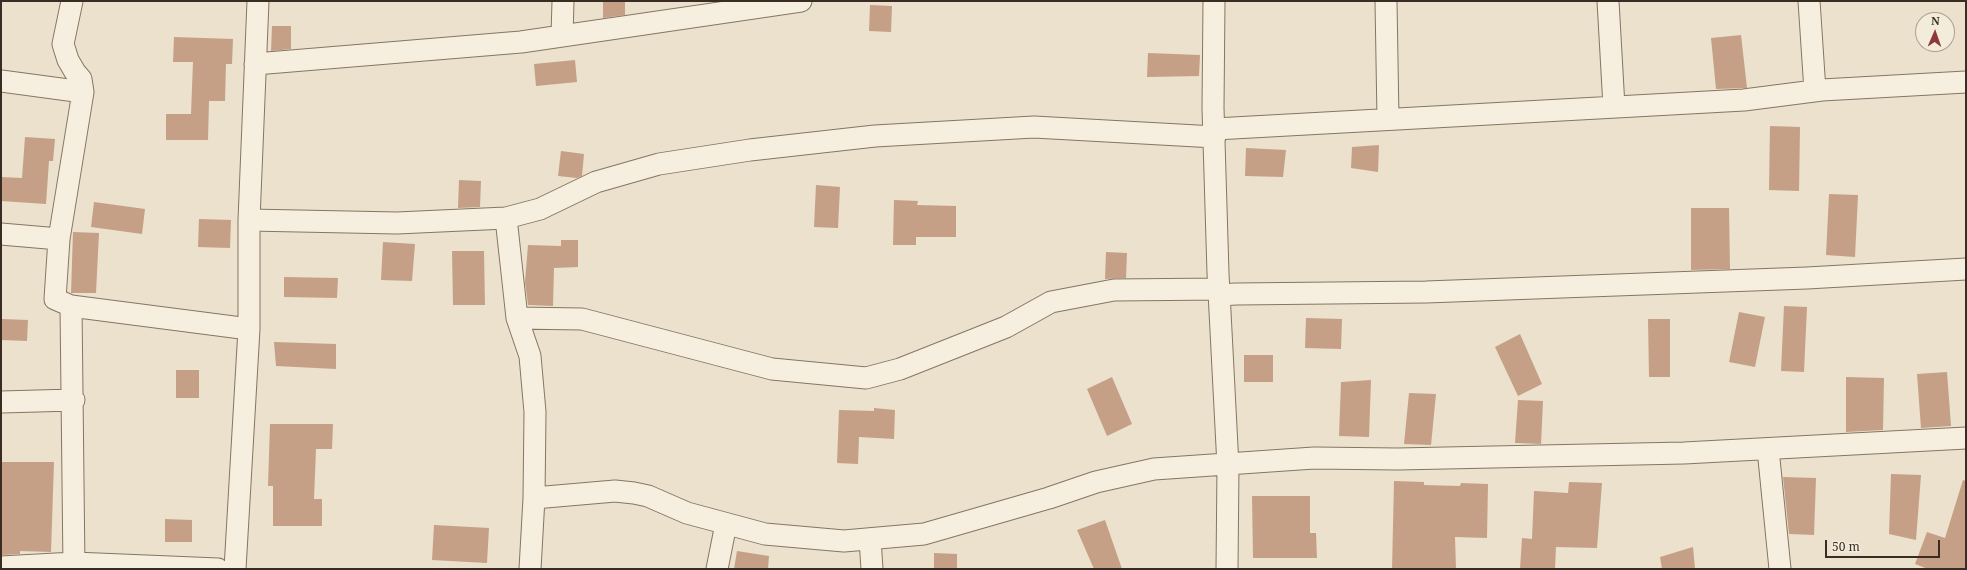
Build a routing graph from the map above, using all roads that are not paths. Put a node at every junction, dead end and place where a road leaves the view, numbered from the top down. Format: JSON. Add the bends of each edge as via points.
{"nodes":[{"id":1,"x":72,"y":1,"type":"edge"},
{"id":2,"x":258,"y":1,"type":"edge"},
{"id":3,"x":563,"y":1,"type":"edge"},
{"id":4,"x":801,"y":1,"type":"edge"},
{"id":5,"x":1214,"y":1,"type":"edge"},
{"id":6,"x":1386,"y":1,"type":"edge"},
{"id":7,"x":1608,"y":1,"type":"edge"},
{"id":8,"x":1809,"y":1,"type":"edge"},
{"id":9,"x":562,"y":36,"type":"junction"},
{"id":10,"x":255,"y":64,"type":"junction"},
{"id":11,"x":1,"y":81,"type":"edge"},
{"id":12,"x":1966,"y":82,"type":"edge"},
{"id":13,"x":1815,"y":91,"type":"junction"},
{"id":14,"x":83,"y":92,"type":"junction"},
{"id":15,"x":1614,"y":108,"type":"junction"},
{"id":16,"x":1388,"y":119,"type":"junction"},
{"id":17,"x":1215,"y":133,"type":"junction"},
{"id":18,"x":506,"y":218,"type":"junction"},
{"id":19,"x":249,"y":220,"type":"junction"},
{"id":20,"x":1,"y":234,"type":"edge"},
{"id":21,"x":59,"y":239,"type":"junction"},
{"id":22,"x":1966,"y":269,"type":"edge"},
{"id":23,"x":1220,"y":292,"type":"junction"},
{"id":24,"x":71,"y":306,"type":"junction"},
{"id":25,"x":517,"y":318,"type":"junction"},
{"id":26,"x":249,"y":330,"type":"junction"},
{"id":27,"x":74,"y":400,"type":"junction"},
{"id":28,"x":1,"y":402,"type":"edge"},
{"id":29,"x":1966,"y":438,"type":"edge"},
{"id":30,"x":1768,"y":449,"type":"junction"},
{"id":31,"x":1228,"y":466,"type":"junction"},
{"id":32,"x":534,"y":498,"type":"junction"},
{"id":33,"x":726,"y":524,"type":"junction"},
{"id":34,"x":870,"y":539,"type":"junction"},
{"id":35,"x":74,"y":566,"type":"edge"},
{"id":36,"x":1,"y":567,"type":"edge"},
{"id":37,"x":218,"y":569,"type":"edge"},
{"id":38,"x":234,"y":569,"type":"edge"},
{"id":39,"x":530,"y":569,"type":"edge"},
{"id":40,"x":717,"y":569,"type":"edge"},
{"id":41,"x":872,"y":569,"type":"edge"},
{"id":42,"x":1227,"y":569,"type":"edge"},
{"id":43,"x":1780,"y":569,"type":"edge"}],
"edges":[{"from":1,"to":14,"type":"street","via":[[63,44],[74,72],[81,79]]},
{"from":2,"to":10,"type":"street"},
{"from":3,"to":9,"type":"street"},
{"from":4,"to":9,"type":"street"},
{"from":5,"to":17,"type":"street"},
{"from":6,"to":16,"type":"street"},
{"from":7,"to":15,"type":"street"},
{"from":8,"to":13,"type":"street"},
{"from":9,"to":10,"type":"street","via":[[521,42]]},
{"from":10,"to":19,"type":"street"},
{"from":11,"to":14,"type":"street"},
{"from":12,"to":13,"type":"street"},
{"from":13,"to":15,"type":"street","via":[[1744,100]]},
{"from":14,"to":21,"type":"street"},
{"from":15,"to":16,"type":"street"},
{"from":16,"to":17,"type":"street"},
{"from":17,"to":18,"type":"street","via":[[1034,127],[875,136],[758,149],[659,164],[596,182],[540,209]]},
{"from":17,"to":23,"type":"street"},
{"from":18,"to":19,"type":"street","via":[[397,223]]},
{"from":18,"to":25,"type":"street"},
{"from":19,"to":26,"type":"street"},
{"from":20,"to":21,"type":"street"},
{"from":21,"to":24,"type":"street","via":[[55,299]]},
{"from":22,"to":23,"type":"street","via":[[1807,278],[1426,292]]},
{"from":23,"to":25,"type":"street","via":[[1114,290],[1051,302],[1006,328],[900,369],[866,378],[772,369],[582,319]]},
{"from":23,"to":31,"type":"street"},
{"from":24,"to":26,"type":"street"},
{"from":24,"to":27,"type":"street"},
{"from":25,"to":32,"type":"street","via":[[530,356],[535,412]]},
{"from":26,"to":38,"type":"street"},
{"from":27,"to":28,"type":"street"},
{"from":27,"to":35,"type":"street"},
{"from":29,"to":30,"type":"street"},
{"from":30,"to":31,"type":"street","via":[[1684,453],[1314,458]]},
{"from":30,"to":43,"type":"street"},
{"from":31,"to":34,"type":"street","via":[[1154,469],[1096,482],[924,534]]},
{"from":31,"to":42,"type":"street"},
{"from":32,"to":33,"type":"street","via":[[615,491],[634,493],[648,496],[687,513]]},
{"from":32,"to":39,"type":"street"},
{"from":33,"to":34,"type":"street","via":[[765,534],[844,541]]},
{"from":33,"to":40,"type":"street"},
{"from":34,"to":41,"type":"street"},
{"from":35,"to":36,"type":"street"},
{"from":35,"to":37,"type":"street"}]}
